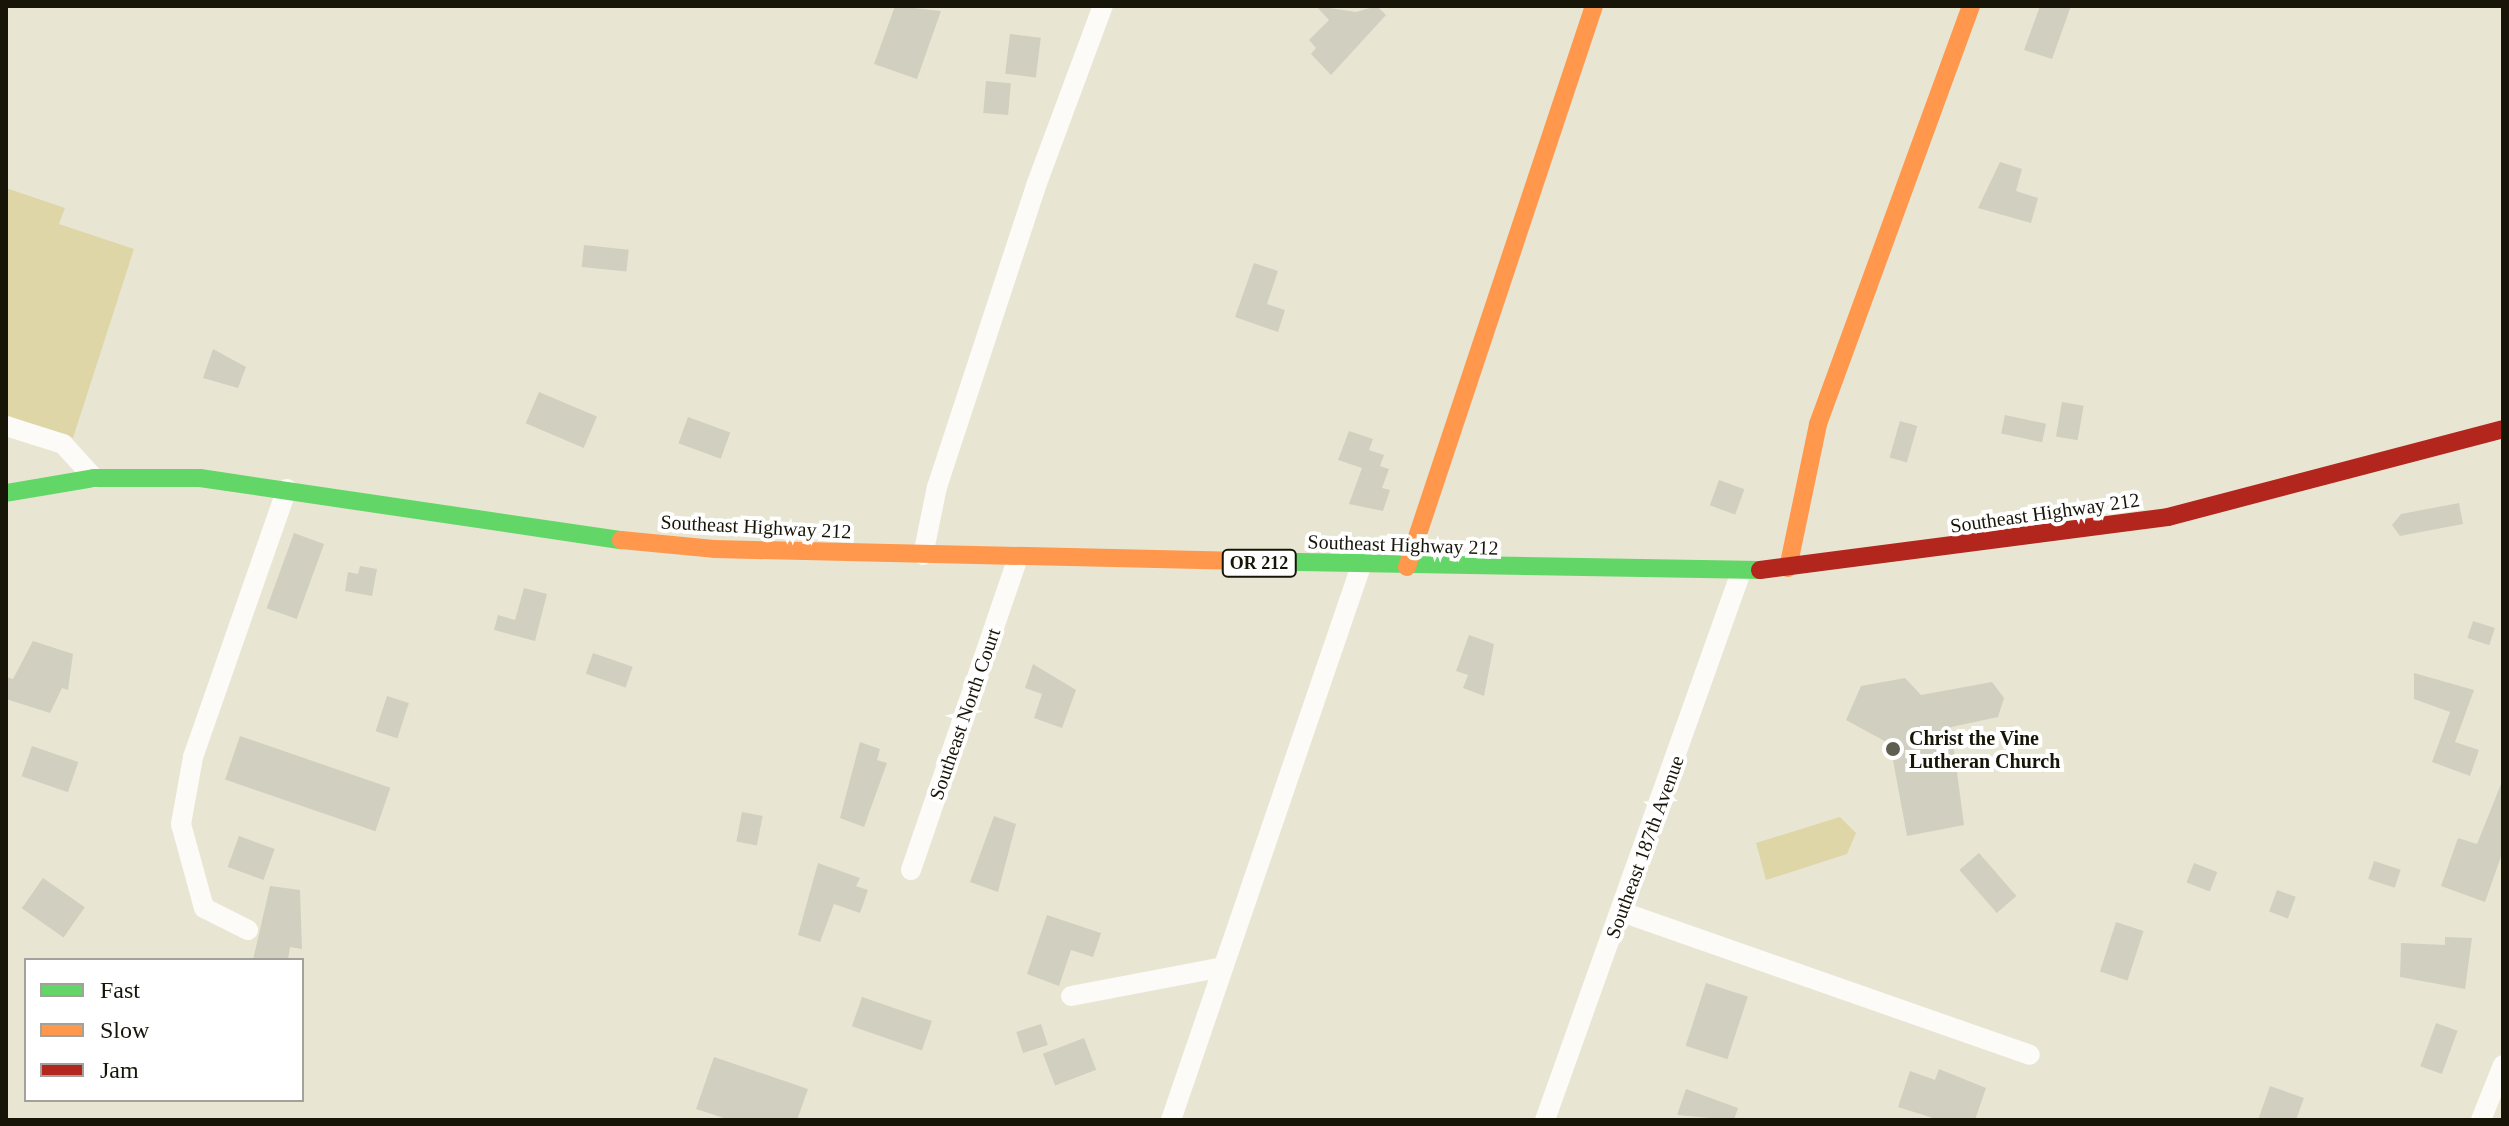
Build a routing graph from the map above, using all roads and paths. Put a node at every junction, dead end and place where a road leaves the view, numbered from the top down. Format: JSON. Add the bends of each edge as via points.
{"nodes":[{"id":1,"x":1103,"y":6,"type":"edge"},
{"id":2,"x":1594,"y":6,"type":"edge"},
{"id":3,"x":1971,"y":6,"type":"edge"},
{"id":4,"x":6,"y":426,"type":"edge"},
{"id":5,"x":2503,"y":429,"type":"edge"},
{"id":6,"x":94,"y":478,"type":"junction"},
{"id":7,"x":287,"y":489,"type":"junction"},
{"id":8,"x":6,"y":493,"type":"edge"},
{"id":9,"x":923,"y":555,"type":"junction"},
{"id":10,"x":1018,"y":557,"type":"junction"},
{"id":11,"x":1361,"y":566,"type":"junction"},
{"id":12,"x":1407,"y":567,"type":"junction"},
{"id":13,"x":1788,"y":568,"type":"junction"},
{"id":14,"x":1741,"y":572,"type":"junction"},
{"id":15,"x":911,"y":870,"type":"dead end"},
{"id":16,"x":1622,"y":912,"type":"junction"},
{"id":17,"x":248,"y":930,"type":"dead end"},
{"id":18,"x":1223,"y":967,"type":"junction"},
{"id":19,"x":1071,"y":996,"type":"dead end"},
{"id":20,"x":2030,"y":1055,"type":"dead end"},
{"id":21,"x":2503,"y":1065,"type":"edge"},
{"id":22,"x":1171,"y":1120,"type":"edge"},
{"id":23,"x":1545,"y":1120,"type":"edge"},
{"id":24,"x":2481,"y":1120,"type":"edge"}],
"edges":[{"from":1,"to":9,"type":"street","via":[[1037,183],[937,487]]},
{"from":2,"to":12,"type":"main road"},
{"from":3,"to":13,"type":"main road","via":[[1818,424]]},
{"from":4,"to":6,"type":"street","via":[[63,444]]},
{"from":5,"to":13,"type":"main road","name":"Southeast Highway 212","number":"OR 212","via":[[2168,517]]},
{"from":6,"to":7,"type":"main road","name":"Southeast Highway 212","number":"OR 212","via":[[200,478]]},
{"from":6,"to":8,"type":"main road","name":"Southeast Highway 212","number":"OR 212"},
{"from":7,"to":9,"type":"main road","name":"Southeast Highway 212","number":"OR 212","via":[[594,540]]},
{"from":7,"to":17,"type":"street","via":[[193,757],[181,824],[204,908]]},
{"from":9,"to":10,"type":"main road","name":"Southeast Highway 212","number":"OR 212"},
{"from":10,"to":11,"type":"main road","name":"Southeast Highway 212","number":"OR 212"},
{"from":10,"to":15,"type":"street","name":"Southeast North Court"},
{"from":11,"to":12,"type":"main road","name":"Southeast Highway 212","number":"OR 212"},
{"from":11,"to":18,"type":"street"},
{"from":12,"to":14,"type":"main road","name":"Southeast Highway 212","number":"OR 212"},
{"from":13,"to":14,"type":"main road","name":"Southeast Highway 212","number":"OR 212"},
{"from":14,"to":16,"type":"street","name":"Southeast 187th Avenue"},
{"from":16,"to":20,"type":"street"},
{"from":16,"to":23,"type":"street","name":"Southeast 187th Avenue"},
{"from":18,"to":19,"type":"street"},
{"from":18,"to":22,"type":"street"},
{"from":21,"to":24,"type":"street"}]}
